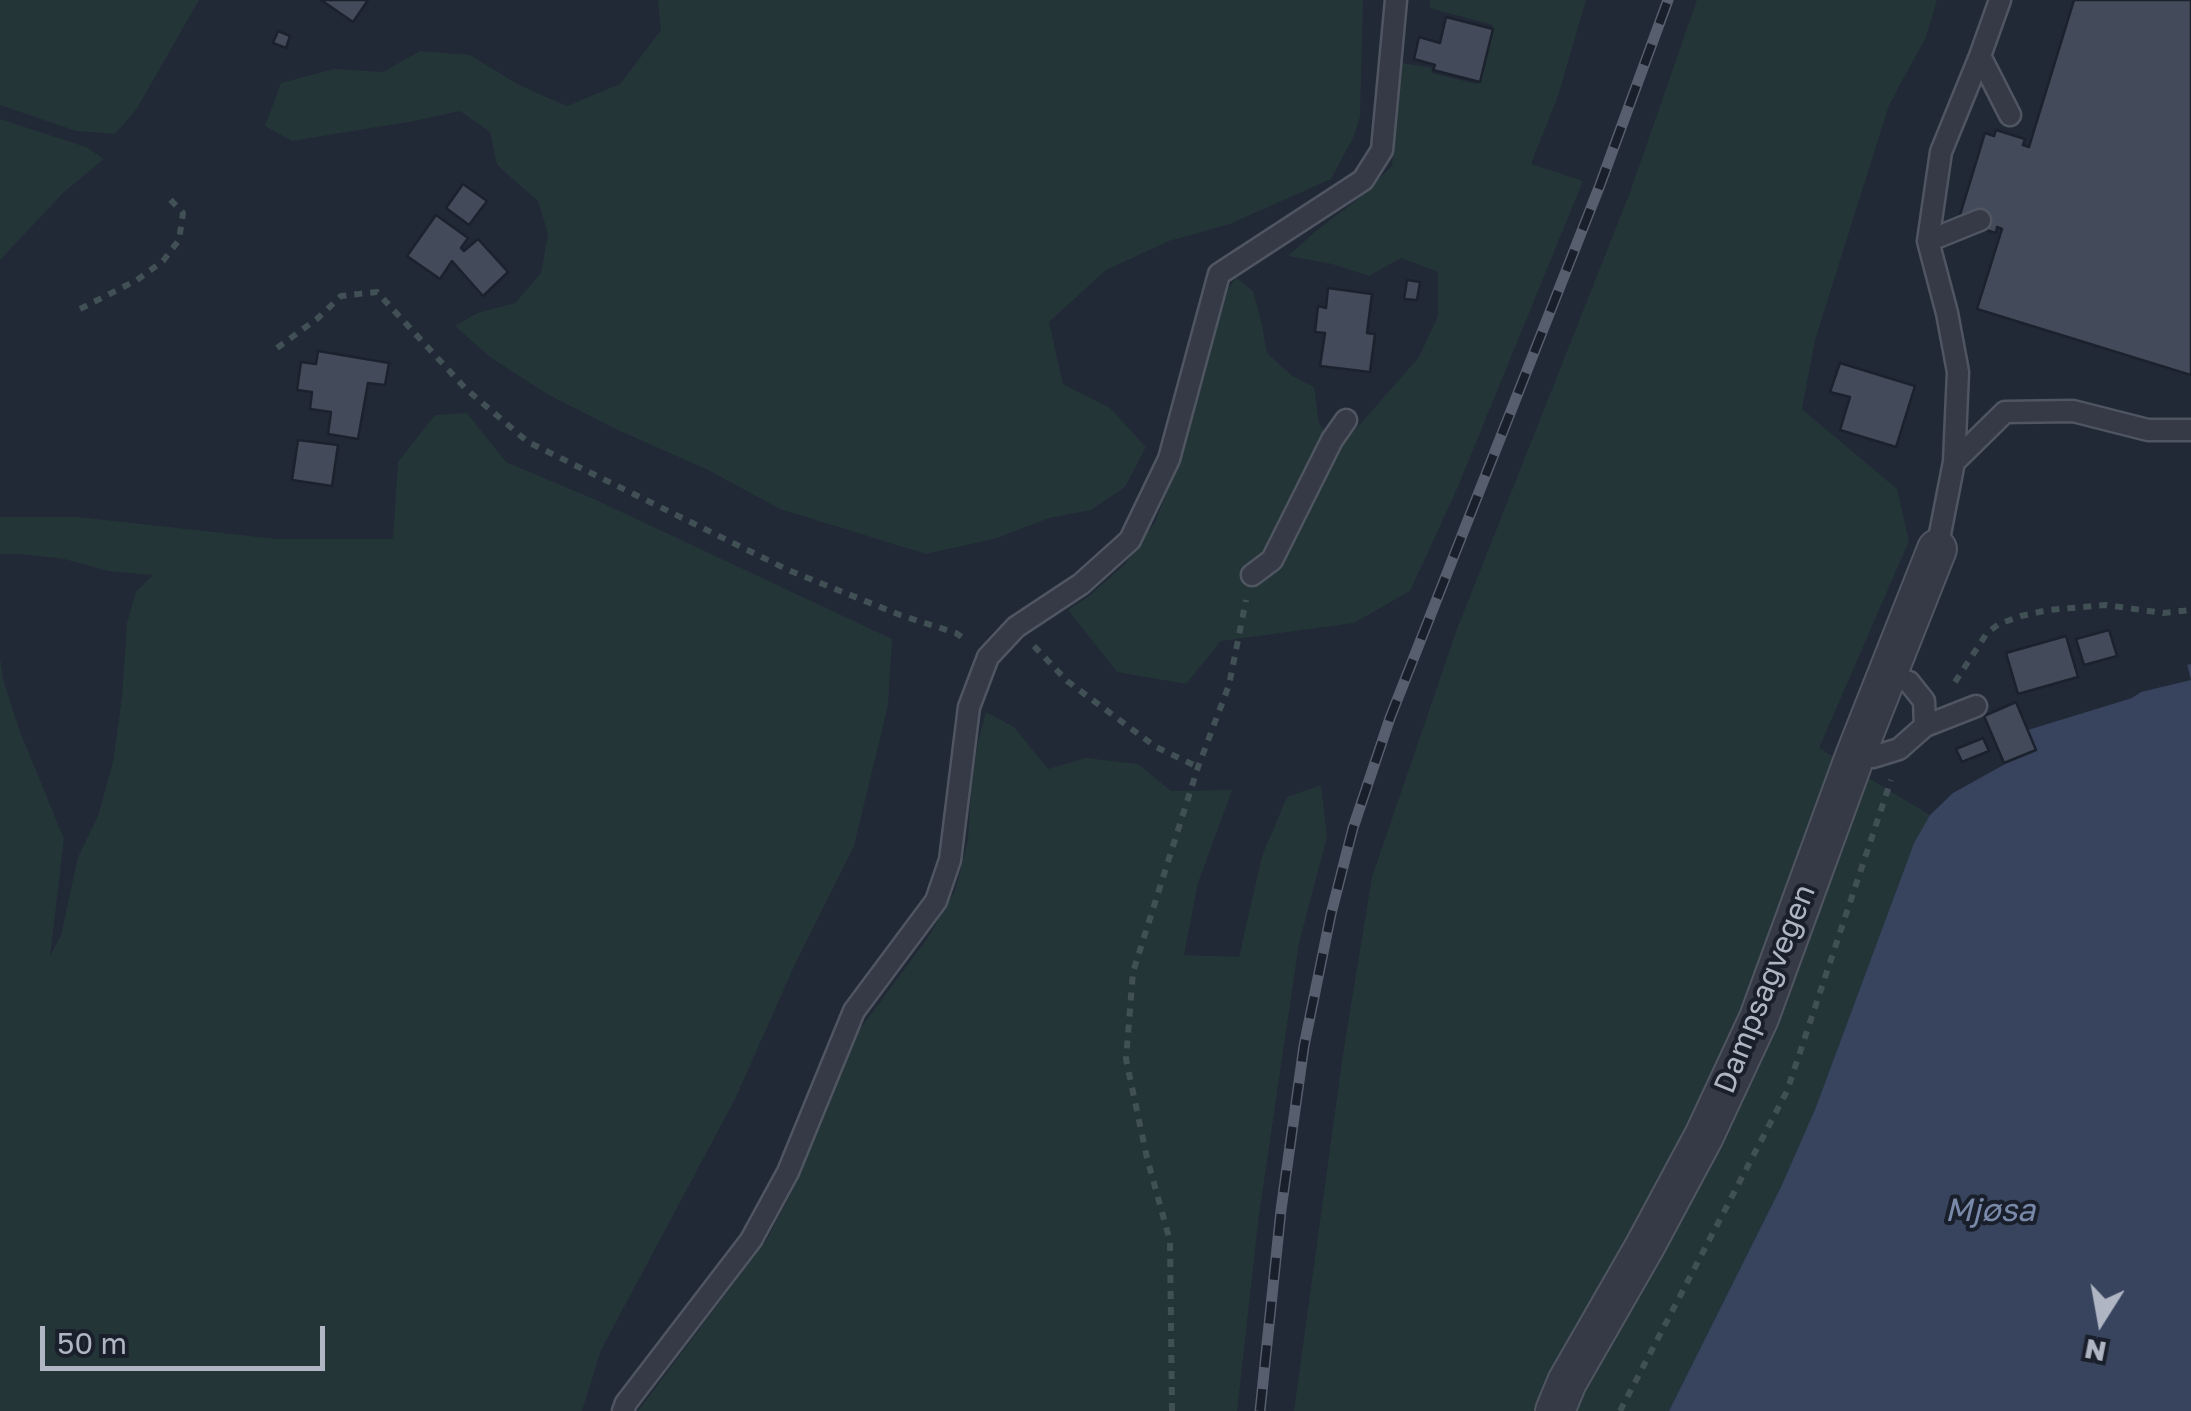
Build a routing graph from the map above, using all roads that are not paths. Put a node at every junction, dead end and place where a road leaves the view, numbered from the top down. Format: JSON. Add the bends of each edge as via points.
{"nodes":[{"id":1,"x":1396,"y":0,"type":"edge"},
{"id":2,"x":2000,"y":0,"type":"edge"},
{"id":3,"x":1980,"y":56,"type":"junction"},
{"id":4,"x":2010,"y":116,"type":"dead end"},
{"id":5,"x":1980,"y":220,"type":"dead end"},
{"id":6,"x":1928,"y":241,"type":"junction"},
{"id":7,"x":1346,"y":420,"type":"dead end"},
{"id":8,"x":2191,"y":430,"type":"edge"},
{"id":9,"x":1954,"y":462,"type":"junction"},
{"id":10,"x":1937,"y":549,"type":"joint"},
{"id":11,"x":1252,"y":574,"type":"road end"},
{"id":12,"x":1886,"y":674,"type":"junction"},
{"id":13,"x":1976,"y":706,"type":"dead end"},
{"id":14,"x":1925,"y":726,"type":"junction"},
{"id":15,"x":1854,"y":756,"type":"junction"},
{"id":16,"x":623,"y":1411,"type":"edge"},
{"id":17,"x":1555,"y":1411,"type":"edge"}],
"edges":[{"from":1,"to":16,"type":"lane","via":[[1382,150],[1363,180],[1218,274],[1169,459],[1130,540],[1081,584],[1016,627],[988,657],[969,706],[950,860],[936,901],[854,1012],[788,1172],[751,1240]]},
{"from":2,"to":3,"type":"lane"},
{"from":3,"to":4,"type":"lane"},
{"from":3,"to":6,"type":"lane","via":[[1941,152]]},
{"from":5,"to":6,"type":"lane"},
{"from":6,"to":9,"type":"lane","via":[[1958,372]]},
{"from":7,"to":11,"type":"lane","via":[[1272,560]]},
{"from":8,"to":9,"type":"lane","via":[[2148,430],[2072,411],[2006,412]]},
{"from":9,"to":10,"type":"lane"},
{"from":10,"to":12,"type":"street","name":"Dampsagvegen"},
{"from":12,"to":14,"type":"lane","via":[[1909,682],[1924,701]]},
{"from":12,"to":15,"type":"street","name":"Dampsagvegen"},
{"from":13,"to":14,"type":"lane"},
{"from":14,"to":15,"type":"lane","via":[[1899,749]]},
{"from":15,"to":17,"type":"street","name":"Dampsagvegen","via":[[1759,1018],[1704,1136]]}]}
